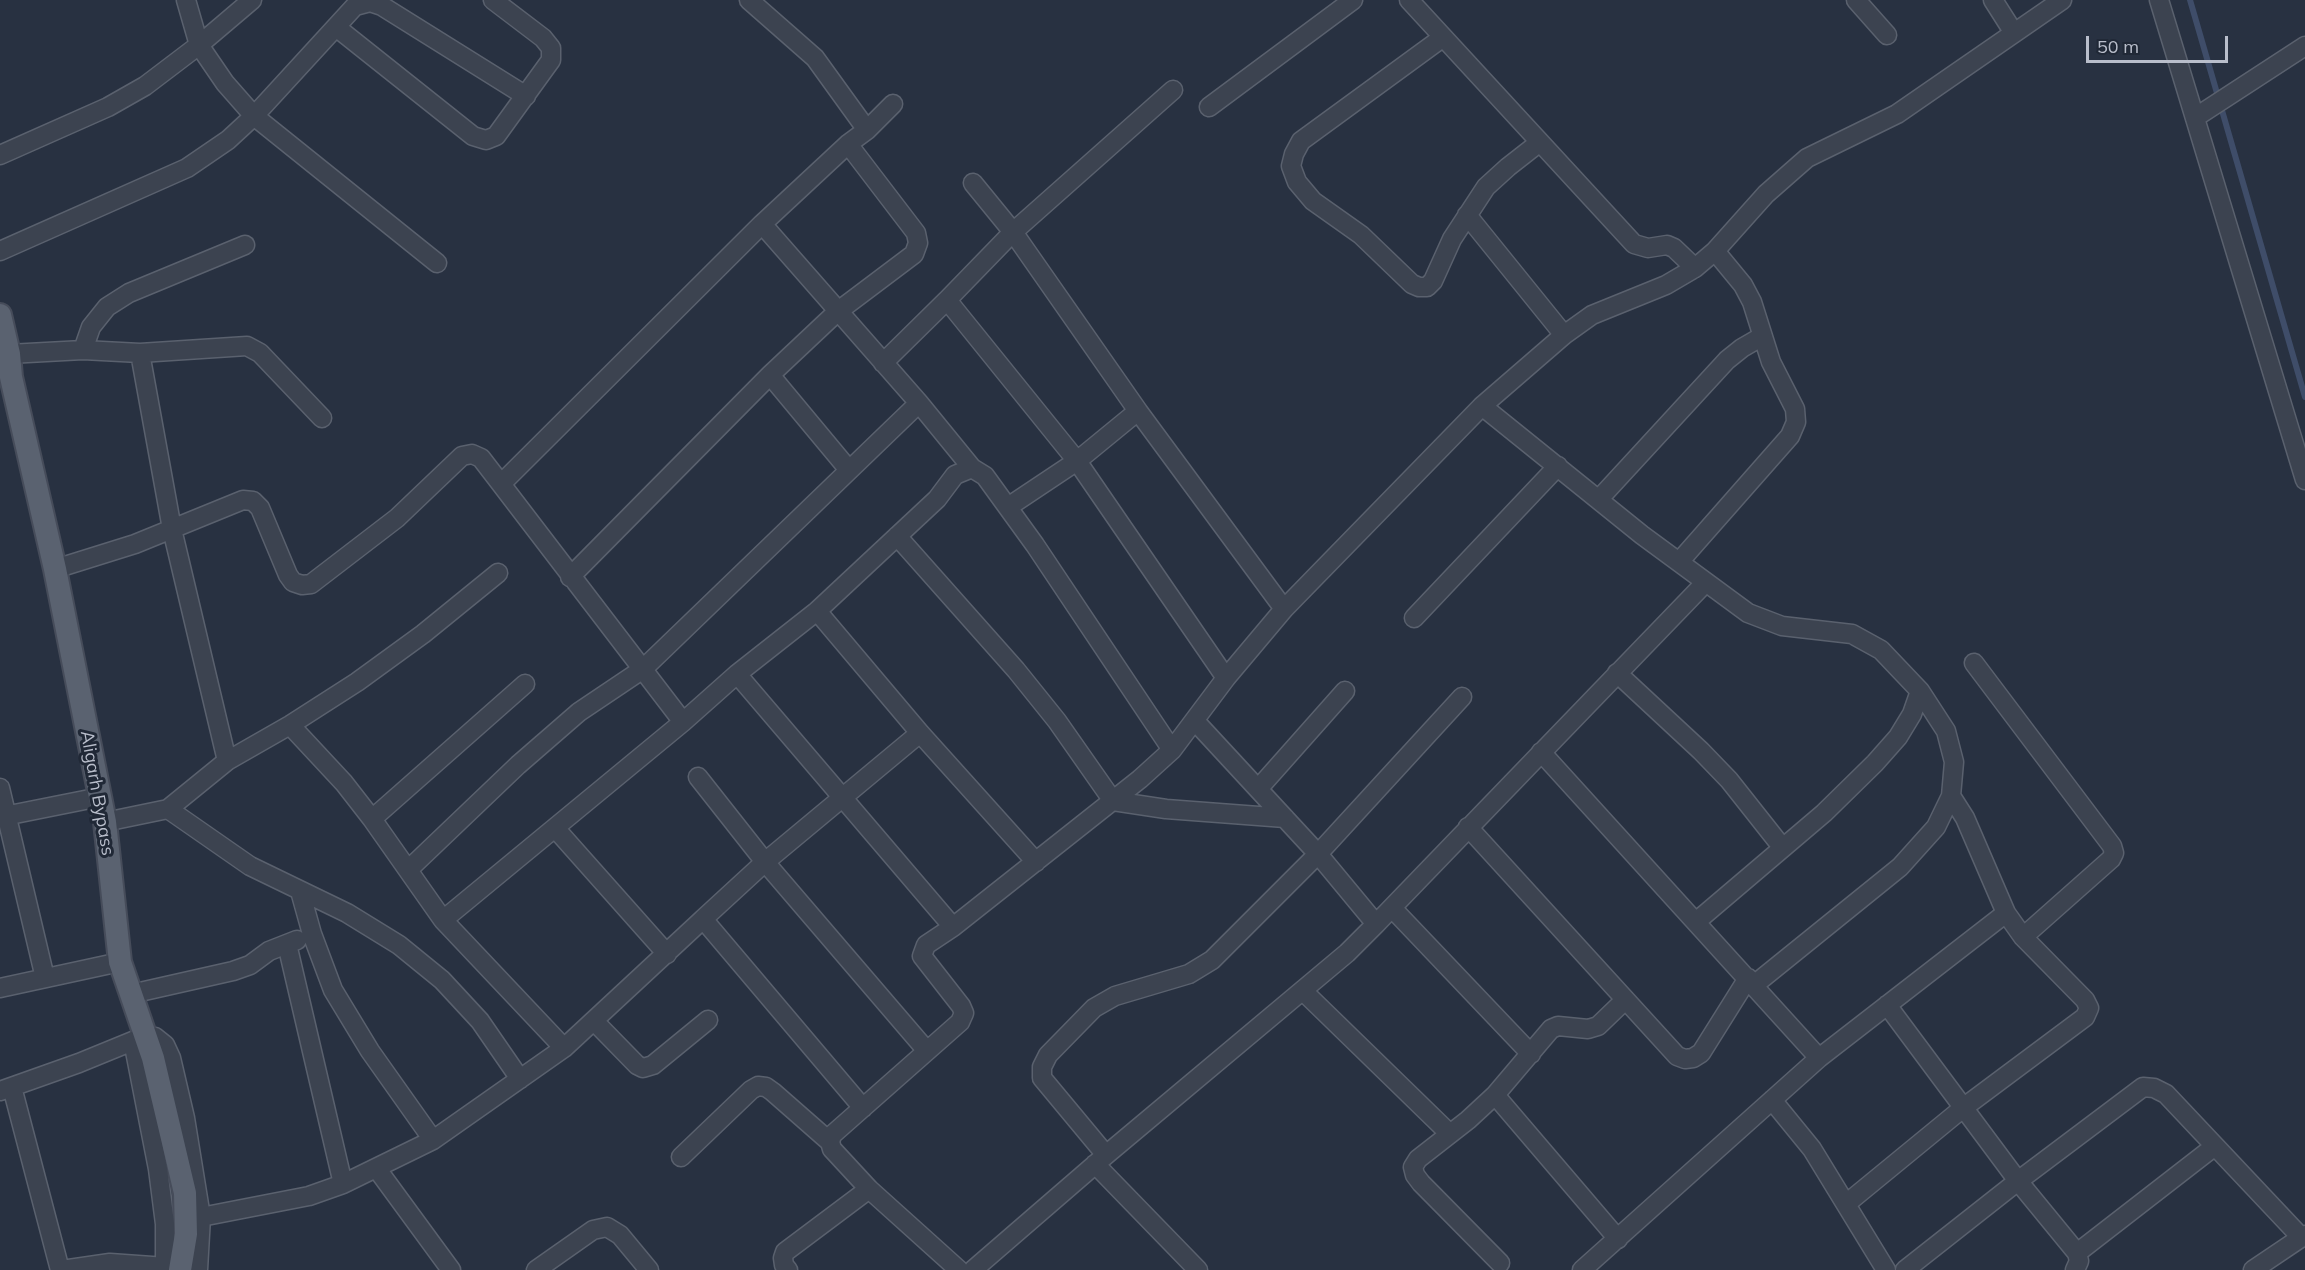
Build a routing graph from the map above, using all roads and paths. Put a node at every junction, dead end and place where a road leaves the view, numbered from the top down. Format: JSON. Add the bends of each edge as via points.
{"nodes":[{"id":1,"x":186,"y":0,"type":"edge"},
{"id":2,"x":252,"y":0,"type":"edge"},
{"id":3,"x":493,"y":0,"type":"edge"},
{"id":4,"x":749,"y":0,"type":"edge"},
{"id":5,"x":1353,"y":0,"type":"edge"},
{"id":6,"x":1409,"y":0,"type":"edge"},
{"id":7,"x":1856,"y":0,"type":"edge"},
{"id":8,"x":1993,"y":0,"type":"edge"},
{"id":9,"x":2062,"y":0,"type":"edge"},
{"id":10,"x":2159,"y":0,"type":"edge"},
{"id":11,"x":336,"y":27,"type":"junction"},
{"id":12,"x":2014,"y":33,"type":"junction"},
{"id":13,"x":1887,"y":35,"type":"dead end"},
{"id":14,"x":1442,"y":38,"type":"junction"},
{"id":15,"x":198,"y":45,"type":"junction"},
{"id":16,"x":2305,"y":46,"type":"edge"},
{"id":17,"x":1173,"y":90,"type":"dead end"},
{"id":18,"x":526,"y":96,"type":"junction"},
{"id":19,"x":893,"y":104,"type":"dead end"},
{"id":20,"x":1209,"y":107,"type":"dead end"},
{"id":21,"x":2210,"y":109,"type":"junction"},
{"id":22,"x":254,"y":116,"type":"junction"},
{"id":23,"x":867,"y":130,"type":"junction"},
{"id":24,"x":1540,"y":142,"type":"junction"},
{"id":25,"x":848,"y":144,"type":"junction"},
{"id":26,"x":0,"y":155,"type":"edge"},
{"id":27,"x":973,"y":183,"type":"dead end"},
{"id":28,"x":1467,"y":215,"type":"junction"},
{"id":29,"x":762,"y":224,"type":"junction"},
{"id":30,"x":1013,"y":232,"type":"junction"},
{"id":31,"x":245,"y":245,"type":"dead end"},
{"id":32,"x":0,"y":251,"type":"edge"},
{"id":33,"x":1715,"y":251,"type":"junction"},
{"id":34,"x":436,"y":263,"type":"dead end"},
{"id":35,"x":1695,"y":268,"type":"junction"},
{"id":36,"x":947,"y":300,"type":"junction"},
{"id":37,"x":837,"y":312,"type":"junction"},
{"id":38,"x":0,"y":315,"type":"edge"},
{"id":39,"x":1564,"y":335,"type":"junction"},
{"id":40,"x":1761,"y":337,"type":"junction"},
{"id":41,"x":83,"y":350,"type":"junction"},
{"id":42,"x":140,"y":353,"type":"junction"},
{"id":43,"x":9,"y":354,"type":"junction"},
{"id":44,"x":883,"y":363,"type":"junction"},
{"id":45,"x":770,"y":375,"type":"junction"},
{"id":46,"x":6,"y":379,"type":"edge"},
{"id":47,"x":919,"y":403,"type":"junction"},
{"id":48,"x":1482,"y":406,"type":"junction"},
{"id":49,"x":1138,"y":411,"type":"junction"},
{"id":50,"x":322,"y":418,"type":"dead end"},
{"id":51,"x":1077,"y":461,"type":"junction"},
{"id":52,"x":1558,"y":465,"type":"junction"},
{"id":53,"x":972,"y":468,"type":"junction"},
{"id":54,"x":849,"y":470,"type":"junction"},
{"id":55,"x":2305,"y":480,"type":"edge"},
{"id":56,"x":501,"y":484,"type":"junction"},
{"id":57,"x":1599,"y":499,"type":"junction"},
{"id":58,"x":1008,"y":507,"type":"junction"},
{"id":59,"x":172,"y":529,"type":"junction"},
{"id":60,"x":897,"y":536,"type":"junction"},
{"id":61,"x":1679,"y":562,"type":"junction"},
{"id":62,"x":55,"y":569,"type":"junction"},
{"id":63,"x":498,"y":573,"type":"dead end"},
{"id":64,"x":570,"y":577,"type":"junction"},
{"id":65,"x":1706,"y":582,"type":"junction"},
{"id":66,"x":1284,"y":609,"type":"junction"},
{"id":67,"x":817,"y":611,"type":"junction"},
{"id":68,"x":1414,"y":618,"type":"dead end"},
{"id":69,"x":1974,"y":663,"type":"dead end"},
{"id":70,"x":643,"y":669,"type":"junction"},
{"id":71,"x":737,"y":674,"type":"junction"},
{"id":72,"x":1617,"y":674,"type":"junction"},
{"id":73,"x":1226,"y":678,"type":"junction"},
{"id":74,"x":525,"y":684,"type":"dead end"},
{"id":75,"x":1345,"y":690,"type":"dead end"},
{"id":76,"x":1920,"y":691,"type":"junction"},
{"id":77,"x":1462,"y":697,"type":"dead end"},
{"id":78,"x":1195,"y":721,"type":"junction"},
{"id":79,"x":683,"y":722,"type":"junction"},
{"id":80,"x":290,"y":725,"type":"junction"},
{"id":81,"x":920,"y":733,"type":"junction"},
{"id":82,"x":1172,"y":750,"type":"junction"},
{"id":83,"x":1541,"y":752,"type":"junction"},
{"id":84,"x":227,"y":761,"type":"junction"},
{"id":85,"x":698,"y":777,"type":"dead end"},
{"id":86,"x":0,"y":788,"type":"edge"},
{"id":87,"x":1258,"y":789,"type":"junction"},
{"id":88,"x":1951,"y":796,"type":"junction"},
{"id":89,"x":100,"y":797,"type":"junction"},
{"id":90,"x":844,"y":798,"type":"junction"},
{"id":91,"x":1113,"y":801,"type":"junction"},
{"id":92,"x":168,"y":809,"type":"junction"},
{"id":93,"x":3,"y":816,"type":"edge"},
{"id":94,"x":1285,"y":818,"type":"junction"},
{"id":95,"x":372,"y":819,"type":"junction"},
{"id":96,"x":105,"y":822,"type":"junction"},
{"id":97,"x":1468,"y":827,"type":"junction"},
{"id":98,"x":555,"y":828,"type":"junction"},
{"id":99,"x":1782,"y":847,"type":"junction"},
{"id":100,"x":1318,"y":854,"type":"junction"},
{"id":101,"x":765,"y":862,"type":"junction"},
{"id":102,"x":1036,"y":862,"type":"junction"},
{"id":103,"x":408,"y":870,"type":"junction"},
{"id":104,"x":300,"y":891,"type":"junction"},
{"id":105,"x":1392,"y":908,"type":"junction"},
{"id":106,"x":2006,"y":913,"type":"junction"},
{"id":107,"x":443,"y":920,"type":"junction"},
{"id":108,"x":703,"y":920,"type":"junction"},
{"id":109,"x":1697,"y":921,"type":"junction"},
{"id":110,"x":1376,"y":924,"type":"junction"},
{"id":111,"x":953,"y":927,"type":"junction"},
{"id":112,"x":312,"y":934,"type":"junction"},
{"id":113,"x":2023,"y":937,"type":"junction"},
{"id":114,"x":287,"y":944,"type":"junction"},
{"id":115,"x":667,"y":954,"type":"junction"},
{"id":116,"x":120,"y":962,"type":"junction"},
{"id":117,"x":45,"y":978,"type":"junction"},
{"id":118,"x":1751,"y":982,"type":"junction"},
{"id":119,"x":0,"y":988,"type":"edge"},
{"id":120,"x":1303,"y":991,"type":"junction"},
{"id":121,"x":131,"y":994,"type":"junction"},
{"id":122,"x":1626,"y":1000,"type":"junction"},
{"id":123,"x":1887,"y":1005,"type":"junction"},
{"id":124,"x":708,"y":1020,"type":"dead end"},
{"id":125,"x":594,"y":1021,"type":"junction"},
{"id":126,"x":139,"y":1038,"type":"junction"},
{"id":127,"x":564,"y":1048,"type":"junction"},
{"id":128,"x":927,"y":1051,"type":"junction"},
{"id":129,"x":1531,"y":1054,"type":"junction"},
{"id":130,"x":1819,"y":1058,"type":"junction"},
{"id":131,"x":520,"y":1079,"type":"junction"},
{"id":132,"x":6,"y":1089,"type":"edge"},
{"id":133,"x":1495,"y":1095,"type":"junction"},
{"id":134,"x":1772,"y":1100,"type":"junction"},
{"id":135,"x":863,"y":1108,"type":"junction"},
{"id":136,"x":1963,"y":1108,"type":"junction"},
{"id":137,"x":1450,"y":1134,"type":"junction"},
{"id":138,"x":433,"y":1140,"type":"junction"},
{"id":139,"x":830,"y":1142,"type":"junction"},
{"id":140,"x":2215,"y":1146,"type":"junction"},
{"id":141,"x":681,"y":1157,"type":"dead end"},
{"id":142,"x":1101,"y":1160,"type":"junction"},
{"id":143,"x":377,"y":1169,"type":"junction"},
{"id":144,"x":2018,"y":1181,"type":"junction"},
{"id":145,"x":343,"y":1184,"type":"junction"},
{"id":146,"x":869,"y":1189,"type":"junction"},
{"id":147,"x":1846,"y":1204,"type":"junction"},
{"id":148,"x":201,"y":1218,"type":"junction"},
{"id":149,"x":2303,"y":1236,"type":"edge"},
{"id":150,"x":1618,"y":1239,"type":"junction"},
{"id":151,"x":2076,"y":1262,"type":"edge"},
{"id":152,"x":1500,"y":1263,"type":"dead end"},
{"id":153,"x":170,"y":1269,"type":"edge"},
{"id":154,"x":61,"y":1270,"type":"edge"},
{"id":155,"x":198,"y":1270,"type":"edge"},
{"id":156,"x":451,"y":1270,"type":"edge"},
{"id":157,"x":536,"y":1270,"type":"edge"},
{"id":158,"x":649,"y":1270,"type":"edge"},
{"id":159,"x":788,"y":1270,"type":"edge"},
{"id":160,"x":959,"y":1270,"type":"edge"},
{"id":161,"x":973,"y":1270,"type":"edge"},
{"id":162,"x":1198,"y":1270,"type":"edge"},
{"id":163,"x":1582,"y":1270,"type":"edge"},
{"id":164,"x":1886,"y":1270,"type":"edge"},
{"id":165,"x":1905,"y":1270,"type":"edge"},
{"id":166,"x":2253,"y":1270,"type":"edge"}],
"edges":[{"from":1,"to":15,"type":"street"},
{"from":2,"to":15,"type":"street"},
{"from":3,"to":18,"type":"street","via":[[551,48],[551,60]]},
{"from":4,"to":23,"type":"street","via":[[815,58]]},
{"from":5,"to":20,"type":"street"},
{"from":6,"to":14,"type":"street"},
{"from":7,"to":13,"type":"street"},
{"from":8,"to":12,"type":"street"},
{"from":9,"to":12,"type":"street"},
{"from":10,"to":21,"type":"street"},
{"from":11,"to":18,"type":"street","via":[[355,6],[370,2],[382,6]]},
{"from":11,"to":18,"type":"street","via":[[473,136],[486,140],[496,136]]},
{"from":11,"to":22,"type":"street"},
{"from":12,"to":33,"type":"street","via":[[1897,114],[1807,158],[1766,194]]},
{"from":14,"to":24,"type":"street"},
{"from":14,"to":28,"type":"street","via":[[1300,141],[1291,166],[1297,182],[1314,201],[1361,235],[1419,287],[1433,281]]},
{"from":15,"to":22,"type":"street"},
{"from":15,"to":26,"type":"street","via":[[145,86],[108,107]]},
{"from":16,"to":21,"type":"street"},
{"from":17,"to":30,"type":"street"},
{"from":19,"to":23,"type":"street"},
{"from":21,"to":55,"type":"street"},
{"from":22,"to":32,"type":"street","via":[[228,140],[187,168]]},
{"from":22,"to":34,"type":"street"},
{"from":23,"to":25,"type":"street"},
{"from":24,"to":28,"type":"street","via":[[1486,187]]},
{"from":24,"to":35,"type":"street","via":[[1635,244],[1648,248],[1666,244]]},
{"from":25,"to":29,"type":"street"},
{"from":25,"to":37,"type":"street","via":[[916,233],[918,243],[914,254]]},
{"from":27,"to":30,"type":"street"},
{"from":28,"to":39,"type":"street"},
{"from":29,"to":37,"type":"street"},
{"from":29,"to":56,"type":"street"},
{"from":30,"to":36,"type":"street"},
{"from":30,"to":49,"type":"street"},
{"from":31,"to":41,"type":"street","via":[[129,293],[107,307],[91,327]]},
{"from":33,"to":35,"type":"street"},
{"from":33,"to":40,"type":"street","via":[[1743,285]]},
{"from":35,"to":39,"type":"street","via":[[1666,285],[1592,315]]},
{"from":36,"to":44,"type":"street"},
{"from":36,"to":51,"type":"street"},
{"from":37,"to":44,"type":"street"},
{"from":37,"to":45,"type":"street"},
{"from":38,"to":43,"type":"main road","name":"Aligarh Bypass"},
{"from":39,"to":48,"type":"street"},
{"from":40,"to":57,"type":"street","via":[[1727,360]]},
{"from":40,"to":61,"type":"street","via":[[1795,409],[1796,422],[1790,436]]},
{"from":41,"to":42,"type":"street"},
{"from":41,"to":43,"type":"street"},
{"from":42,"to":50,"type":"street","via":[[247,346],[260,352]]},
{"from":42,"to":59,"type":"street"},
{"from":43,"to":46,"type":"main road","name":"Aligarh Bypass"},
{"from":44,"to":47,"type":"street"},
{"from":45,"to":54,"type":"street"},
{"from":45,"to":64,"type":"street"},
{"from":46,"to":62,"type":"main road","name":"Aligarh Bypass"},
{"from":47,"to":53,"type":"street"},
{"from":47,"to":54,"type":"street"},
{"from":48,"to":52,"type":"street"},
{"from":48,"to":66,"type":"street"},
{"from":49,"to":51,"type":"street"},
{"from":49,"to":66,"type":"street"},
{"from":51,"to":58,"type":"street"},
{"from":51,"to":73,"type":"street"},
{"from":52,"to":57,"type":"street"},
{"from":52,"to":68,"type":"street"},
{"from":53,"to":58,"type":"street","via":[[986,476]]},
{"from":53,"to":60,"type":"street","via":[[955,475],[938,499]]},
{"from":54,"to":70,"type":"street"},
{"from":56,"to":59,"type":"street","via":[[481,458],[472,454],[462,456],[397,518],[311,584],[293,582],[288,575],[260,508],[253,501],[243,500]]},
{"from":56,"to":64,"type":"street"},
{"from":57,"to":61,"type":"street"},
{"from":58,"to":82,"type":"street"},
{"from":59,"to":62,"type":"street"},
{"from":59,"to":84,"type":"street"},
{"from":60,"to":67,"type":"street"},
{"from":60,"to":91,"type":"street","via":[[1016,670]]},
{"from":61,"to":65,"type":"street"},
{"from":62,"to":89,"type":"main road","name":"Aligarh Bypass"},
{"from":63,"to":80,"type":"street","via":[[423,634]]},
{"from":64,"to":70,"type":"street"},
{"from":65,"to":72,"type":"street"},
{"from":65,"to":76,"type":"street","via":[[1748,613],[1782,626],[1852,634],[1881,650]]},
{"from":66,"to":73,"type":"street"},
{"from":67,"to":71,"type":"street"},
{"from":67,"to":81,"type":"street"},
{"from":69,"to":113,"type":"street","via":[[2114,853]]},
{"from":70,"to":79,"type":"street"},
{"from":70,"to":103,"type":"street","via":[[571,720],[518,765]]},
{"from":71,"to":79,"type":"street"},
{"from":71,"to":90,"type":"street"},
{"from":72,"to":83,"type":"street"},
{"from":72,"to":99,"type":"street","via":[[1729,780]]},
{"from":73,"to":78,"type":"street"},
{"from":74,"to":95,"type":"street"},
{"from":75,"to":87,"type":"street"},
{"from":76,"to":88,"type":"street","via":[[1946,731],[1954,762]]},
{"from":76,"to":99,"type":"street","via":[[1898,737],[1875,763]]},
{"from":77,"to":100,"type":"street"},
{"from":78,"to":82,"type":"street"},
{"from":78,"to":87,"type":"street"},
{"from":79,"to":98,"type":"street"},
{"from":80,"to":84,"type":"street"},
{"from":80,"to":95,"type":"street"},
{"from":81,"to":90,"type":"street"},
{"from":81,"to":102,"type":"street"},
{"from":82,"to":91,"type":"street"},
{"from":83,"to":97,"type":"street"},
{"from":83,"to":109,"type":"street"},
{"from":84,"to":92,"type":"street"},
{"from":85,"to":101,"type":"street"},
{"from":86,"to":93,"type":"street"},
{"from":87,"to":94,"type":"street"},
{"from":88,"to":106,"type":"street","via":[[1965,818]]},
{"from":88,"to":118,"type":"street","via":[[1935,827],[1900,867]]},
{"from":89,"to":93,"type":"street"},
{"from":89,"to":96,"type":"main road","name":"Aligarh Bypass"},
{"from":90,"to":101,"type":"street"},
{"from":90,"to":111,"type":"street"},
{"from":91,"to":94,"type":"street"},
{"from":91,"to":102,"type":"street"},
{"from":92,"to":96,"type":"street"},
{"from":92,"to":104,"type":"street","via":[[250,866]]},
{"from":93,"to":117,"type":"street"},
{"from":94,"to":100,"type":"street"},
{"from":95,"to":103,"type":"street"},
{"from":96,"to":116,"type":"main road","name":"Aligarh Bypass"},
{"from":97,"to":105,"type":"street"},
{"from":97,"to":122,"type":"street"},
{"from":98,"to":107,"type":"street"},
{"from":98,"to":115,"type":"street"},
{"from":99,"to":109,"type":"street"},
{"from":100,"to":110,"type":"street"},
{"from":100,"to":142,"type":"street","via":[[1212,960],[1189,974],[1115,996],[1094,1008],[1048,1055],[1042,1078]]},
{"from":101,"to":108,"type":"street"},
{"from":101,"to":128,"type":"street"},
{"from":102,"to":111,"type":"street"},
{"from":103,"to":107,"type":"street"},
{"from":104,"to":112,"type":"street"},
{"from":104,"to":131,"type":"street","via":[[399,945],[442,980],[480,1021]]},
{"from":105,"to":110,"type":"street"},
{"from":105,"to":129,"type":"street"},
{"from":106,"to":113,"type":"street"},
{"from":106,"to":123,"type":"street"},
{"from":107,"to":127,"type":"street"},
{"from":108,"to":115,"type":"street"},
{"from":108,"to":135,"type":"street"},
{"from":109,"to":118,"type":"street"},
{"from":110,"to":120,"type":"street"},
{"from":111,"to":128,"type":"street","via":[[926,945],[922,956],[964,1013],[960,1022]]},
{"from":112,"to":114,"type":"street"},
{"from":112,"to":138,"type":"street","via":[[333,990],[370,1051]]},
{"from":113,"to":136,"type":"street","via":[[2089,1008],[2085,1017]]},
{"from":114,"to":121,"type":"street","via":[[233,971]]},
{"from":114,"to":145,"type":"street"},
{"from":115,"to":125,"type":"street"},
{"from":116,"to":117,"type":"street"},
{"from":116,"to":121,"type":"main road","name":"Aligarh Bypass"},
{"from":117,"to":119,"type":"street"},
{"from":118,"to":122,"type":"street","via":[[1701,1053],[1693,1058],[1677,1056]]},
{"from":118,"to":130,"type":"street"},
{"from":120,"to":137,"type":"street"},
{"from":120,"to":142,"type":"street"},
{"from":121,"to":126,"type":"main road","name":"Aligarh Bypass"},
{"from":122,"to":129,"type":"street","via":[[1598,1026],[1551,1029]]},
{"from":123,"to":130,"type":"street"},
{"from":123,"to":136,"type":"street"},
{"from":124,"to":125,"type":"street","via":[[653,1065],[643,1068]]},
{"from":125,"to":127,"type":"street"},
{"from":126,"to":132,"type":"street"},
{"from":126,"to":148,"type":"street","via":[[155,1037],[165,1045],[171,1058]]},
{"from":126,"to":153,"type":"street"},
{"from":126,"to":153,"type":"main road","name":"Aligarh Bypass","via":[[153,1058],[185,1193],[186,1234]]},
{"from":127,"to":131,"type":"street"},
{"from":128,"to":135,"type":"street"},
{"from":129,"to":133,"type":"street"},
{"from":130,"to":134,"type":"street"},
{"from":131,"to":138,"type":"street"},
{"from":132,"to":154,"type":"street"},
{"from":133,"to":137,"type":"street"},
{"from":133,"to":150,"type":"street"},
{"from":134,"to":147,"type":"street","via":[[1812,1149]]},
{"from":134,"to":150,"type":"street"},
{"from":135,"to":139,"type":"street","via":[[832,1135]]},
{"from":136,"to":144,"type":"street"},
{"from":136,"to":147,"type":"street"},
{"from":137,"to":152,"type":"street","via":[[1418,1159],[1413,1167],[1415,1175]]},
{"from":138,"to":143,"type":"street"},
{"from":139,"to":141,"type":"street","via":[[773,1092],[758,1086]]},
{"from":139,"to":146,"type":"street"},
{"from":140,"to":144,"type":"street","via":[[2166,1094],[2143,1087]]},
{"from":140,"to":149,"type":"street"},
{"from":140,"to":151,"type":"street"},
{"from":142,"to":161,"type":"street"},
{"from":142,"to":162,"type":"street"},
{"from":143,"to":145,"type":"street"},
{"from":143,"to":156,"type":"street"},
{"from":144,"to":151,"type":"street"},
{"from":144,"to":165,"type":"street"},
{"from":145,"to":148,"type":"street","via":[[309,1196]]},
{"from":146,"to":159,"type":"street","via":[[785,1252],[784,1265]]},
{"from":146,"to":160,"type":"street"},
{"from":147,"to":164,"type":"street"},
{"from":148,"to":155,"type":"street"},
{"from":149,"to":166,"type":"street"},
{"from":150,"to":163,"type":"street"},
{"from":153,"to":154,"type":"street","via":[[110,1263]]},
{"from":157,"to":158,"type":"street","via":[[593,1230],[607,1227],[620,1235]]}]}
